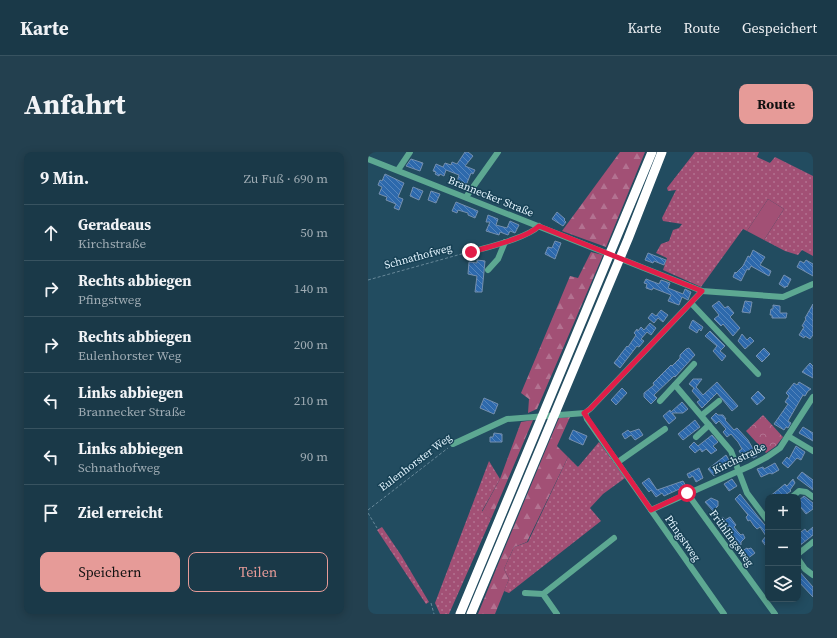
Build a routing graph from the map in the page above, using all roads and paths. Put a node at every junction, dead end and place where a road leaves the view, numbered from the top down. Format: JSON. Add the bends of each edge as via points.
{"nodes":[{"id":1,"x":410,"y":152,"type":"edge"},
{"id":2,"x":498,"y":152,"type":"edge"},
{"id":3,"x":652,"y":152,"type":"edge"},
{"id":4,"x":662,"y":152,"type":"edge"},
{"id":5,"x":368,"y":159,"type":"edge"},
{"id":6,"x":398,"y":170,"type":"junction"},
{"id":7,"x":466,"y":197,"type":"junction"},
{"id":8,"x":539,"y":226,"type":"junction"},
{"id":9,"x":505,"y":242,"type":"junction"},
{"id":10,"x":471,"y":252,"type":"joint"},
{"id":11,"x":488,"y":270,"type":"dead end"},
{"id":12,"x":368,"y":280,"type":"edge"},
{"id":13,"x":813,"y":284,"type":"edge"},
{"id":14,"x":702,"y":291,"type":"junction"},
{"id":15,"x":691,"y":303,"type":"junction"},
{"id":16,"x":694,"y":364,"type":"dead end"},
{"id":17,"x":758,"y":374,"type":"dead end"},
{"id":18,"x":675,"y":385,"type":"junction"},
{"id":19,"x":813,"y":397,"type":"edge"},
{"id":20,"x":660,"y":401,"type":"dead end"},
{"id":21,"x":719,"y":401,"type":"dead end"},
{"id":22,"x":584,"y":413,"type":"junction"},
{"id":23,"x":702,"y":415,"type":"junction"},
{"id":24,"x":709,"y":425,"type":"junction"},
{"id":25,"x":665,"y":429,"type":"dead end"},
{"id":26,"x":788,"y":436,"type":"junction"},
{"id":27,"x":696,"y":437,"type":"dead end"},
{"id":28,"x":453,"y":444,"type":"joint"},
{"id":29,"x":813,"y":451,"type":"edge"},
{"id":30,"x":618,"y":462,"type":"junction"},
{"id":31,"x":739,"y":470,"type":"junction"},
{"id":32,"x":687,"y":493,"type":"junction"},
{"id":33,"x":796,"y":494,"type":"edge"},
{"id":34,"x":813,"y":497,"type":"edge"},
{"id":35,"x":368,"y":510,"type":"edge"},
{"id":36,"x":651,"y":510,"type":"junction"},
{"id":37,"x":368,"y":513,"type":"edge"},
{"id":38,"x":765,"y":516,"type":"edge"},
{"id":39,"x":377,"y":528,"type":"dead end"},
{"id":40,"x":614,"y":538,"type":"dead end"},
{"id":41,"x":813,"y":542,"type":"edge"},
{"id":42,"x":801,"y":552,"type":"edge"},
{"id":43,"x":801,"y":563,"type":"edge"},
{"id":44,"x":813,"y":575,"type":"edge"},
{"id":45,"x":525,"y":593,"type":"dead end"},
{"id":46,"x":543,"y":594,"type":"junction"},
{"id":47,"x":431,"y":603,"type":"dead end"},
{"id":48,"x":434,"y":614,"type":"edge"},
{"id":49,"x":460,"y":614,"type":"edge"},
{"id":50,"x":471,"y":614,"type":"edge"},
{"id":51,"x":557,"y":614,"type":"edge"},
{"id":52,"x":724,"y":614,"type":"edge"},
{"id":53,"x":775,"y":614,"type":"edge"}],
"edges":[{"from":1,"to":6,"type":"street"},
{"from":2,"to":7,"type":"street"},
{"from":3,"to":49,"type":"highway"},
{"from":4,"to":50,"type":"highway"},
{"from":5,"to":6,"type":"street","name":"Brannecker Straße"},
{"from":6,"to":7,"type":"street","name":"Brannecker Straße"},
{"from":7,"to":8,"type":"street","name":"Brannecker Straße"},
{"from":8,"to":9,"type":"street"},
{"from":8,"to":14,"type":"street","name":"Brannecker Straße"},
{"from":9,"to":10,"type":"street"},
{"from":9,"to":11,"type":"street","via":[[498,259]]},
{"from":10,"to":12,"type":"path","name":"Schnathofweg"},
{"from":13,"to":14,"type":"street","name":"Brannecker Straße","via":[[783,297]]},
{"from":14,"to":15,"type":"street"},
{"from":15,"to":17,"type":"street"},
{"from":15,"to":22,"type":"street"},
{"from":16,"to":18,"type":"street"},
{"from":18,"to":20,"type":"street"},
{"from":18,"to":23,"type":"street"},
{"from":19,"to":26,"type":"street","name":"Kirchstraße"},
{"from":21,"to":23,"type":"street"},
{"from":22,"to":28,"type":"street","name":"Eulenhorster Weg","via":[[507,419]]},
{"from":22,"to":30,"type":"street","name":"Pfingstweg"},
{"from":23,"to":24,"type":"street"},
{"from":24,"to":27,"type":"street"},
{"from":24,"to":31,"type":"street","via":[[731,451]]},
{"from":25,"to":30,"type":"street"},
{"from":26,"to":29,"type":"street"},
{"from":26,"to":31,"type":"street","name":"Kirchstraße","via":[[780,448]]},
{"from":28,"to":35,"type":"path","name":"Eulenhorster Weg"},
{"from":30,"to":36,"type":"street","name":"Pfingstweg"},
{"from":31,"to":32,"type":"street","name":"Kirchstraße"},
{"from":31,"to":38,"type":"street","via":[[747,493]]},
{"from":32,"to":36,"type":"street","name":"Kirchstraße"},
{"from":32,"to":53,"type":"street","name":"Frühlingsweg"},
{"from":33,"to":34,"type":"street","via":[[806,492]]},
{"from":36,"to":52,"type":"street","name":"Pfingstweg"},
{"from":37,"to":39,"type":"path"},
{"from":40,"to":46,"type":"street"},
{"from":41,"to":42,"type":"street"},
{"from":43,"to":44,"type":"street"},
{"from":45,"to":46,"type":"street"},
{"from":46,"to":51,"type":"street"},
{"from":47,"to":48,"type":"path"}]}
